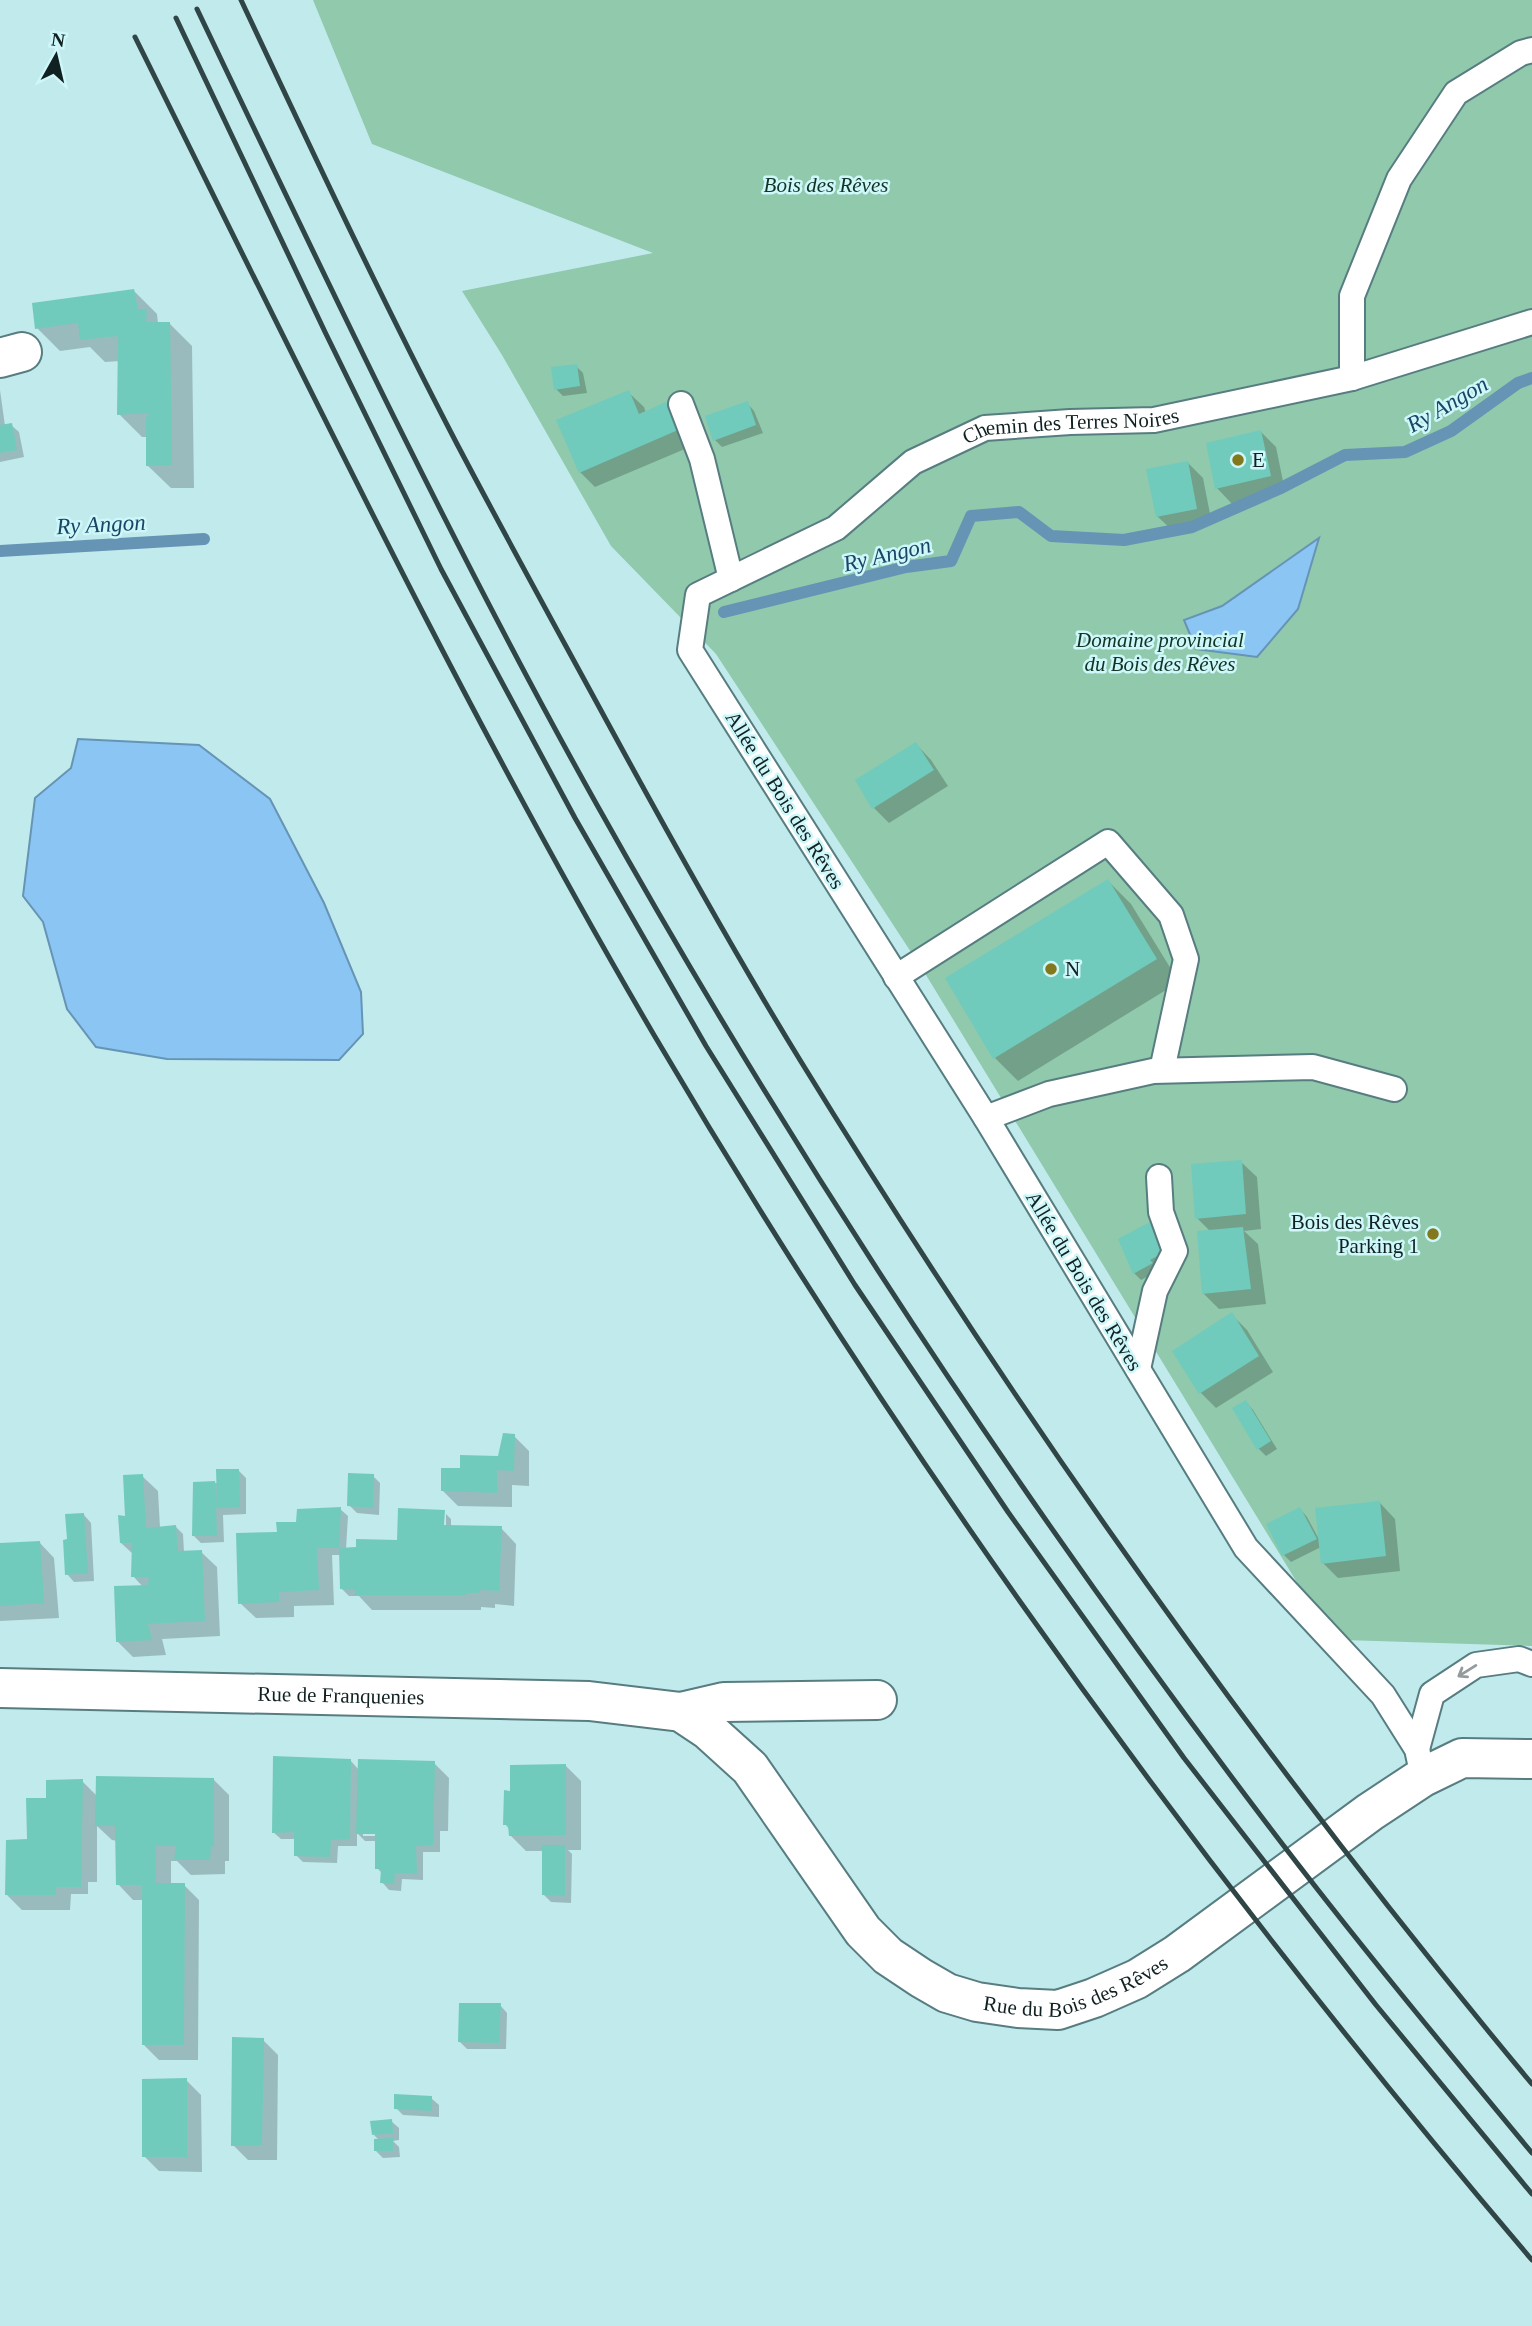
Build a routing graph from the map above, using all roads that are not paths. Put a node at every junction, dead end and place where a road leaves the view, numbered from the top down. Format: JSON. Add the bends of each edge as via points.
{"nodes":[{"id":1,"x":1532,"y":50,"type":"edge"},
{"id":2,"x":1532,"y":321,"type":"edge"},
{"id":3,"x":1352,"y":378,"type":"junction"},
{"id":4,"x":681,"y":404,"type":"dead end"},
{"id":5,"x":731,"y":579,"type":"junction"},
{"id":6,"x":690,"y":650,"type":"joint"},
{"id":7,"x":896,"y":977,"type":"junction"},
{"id":8,"x":1162,"y":1070,"type":"junction"},
{"id":9,"x":1394,"y":1089,"type":"dead end"},
{"id":10,"x":986,"y":1118,"type":"junction"},
{"id":11,"x":1158,"y":1177,"type":"dead end"},
{"id":12,"x":1138,"y":1369,"type":"junction"},
{"id":13,"x":1532,"y":1664,"type":"edge"},
{"id":14,"x":0,"y":1688,"type":"edge"},
{"id":15,"x":877,"y":1700,"type":"dead end"},
{"id":16,"x":681,"y":1712,"type":"junction"},
{"id":17,"x":1532,"y":1759,"type":"edge"},
{"id":18,"x":1420,"y":1763,"type":"junction"}],
"edges":[{"from":1,"to":3,"type":"lane","via":[[1456,93],[1399,178],[1352,296]]},
{"from":2,"to":3,"type":"lane","name":"Chemin des Terres Noires"},
{"from":3,"to":5,"type":"lane","name":"Chemin des Terres Noires","via":[[1154,420],[985,428],[913,462],[836,528]]},
{"from":4,"to":5,"type":"lane","via":[[702,459]]},
{"from":5,"to":6,"type":"lane","name":"Chemin des Terres Noires","via":[[698,595]]},
{"from":6,"to":7,"type":"lane","name":"Allée du Bois des Rêves"},
{"from":7,"to":8,"type":"lane","via":[[1108,842],[1171,915],[1186,959]]},
{"from":7,"to":10,"type":"lane","name":"Allée du Bois des Rêves"},
{"from":8,"to":9,"type":"lane","via":[[1313,1067]]},
{"from":8,"to":10,"type":"lane","via":[[1049,1094]]},
{"from":10,"to":12,"type":"lane","name":"Allée du Bois des Rêves"},
{"from":11,"to":12,"type":"lane","via":[[1161,1212],[1175,1251],[1155,1291]]},
{"from":12,"to":18,"type":"lane","name":"Allée du Bois des Rêves","via":[[1246,1548],[1383,1695]]},
{"from":13,"to":18,"type":"lane","one_way":true,"via":[[1519,1658],[1476,1665],[1432,1693]]},
{"from":14,"to":16,"type":"street","name":"Rue de Franquenies","via":[[589,1701]]},
{"from":15,"to":16,"type":"street","via":[[724,1702]]},
{"from":16,"to":18,"type":"street","name":"Rue du Bois des Rêves","via":[[750,1769],[863,1931],[888,1956],[947,1993],[1018,2008],[1058,2010],[1137,1979],[1370,1812]]},
{"from":17,"to":18,"type":"street","name":"Rue du Bois des Rêves","via":[[1461,1758]]}]}
